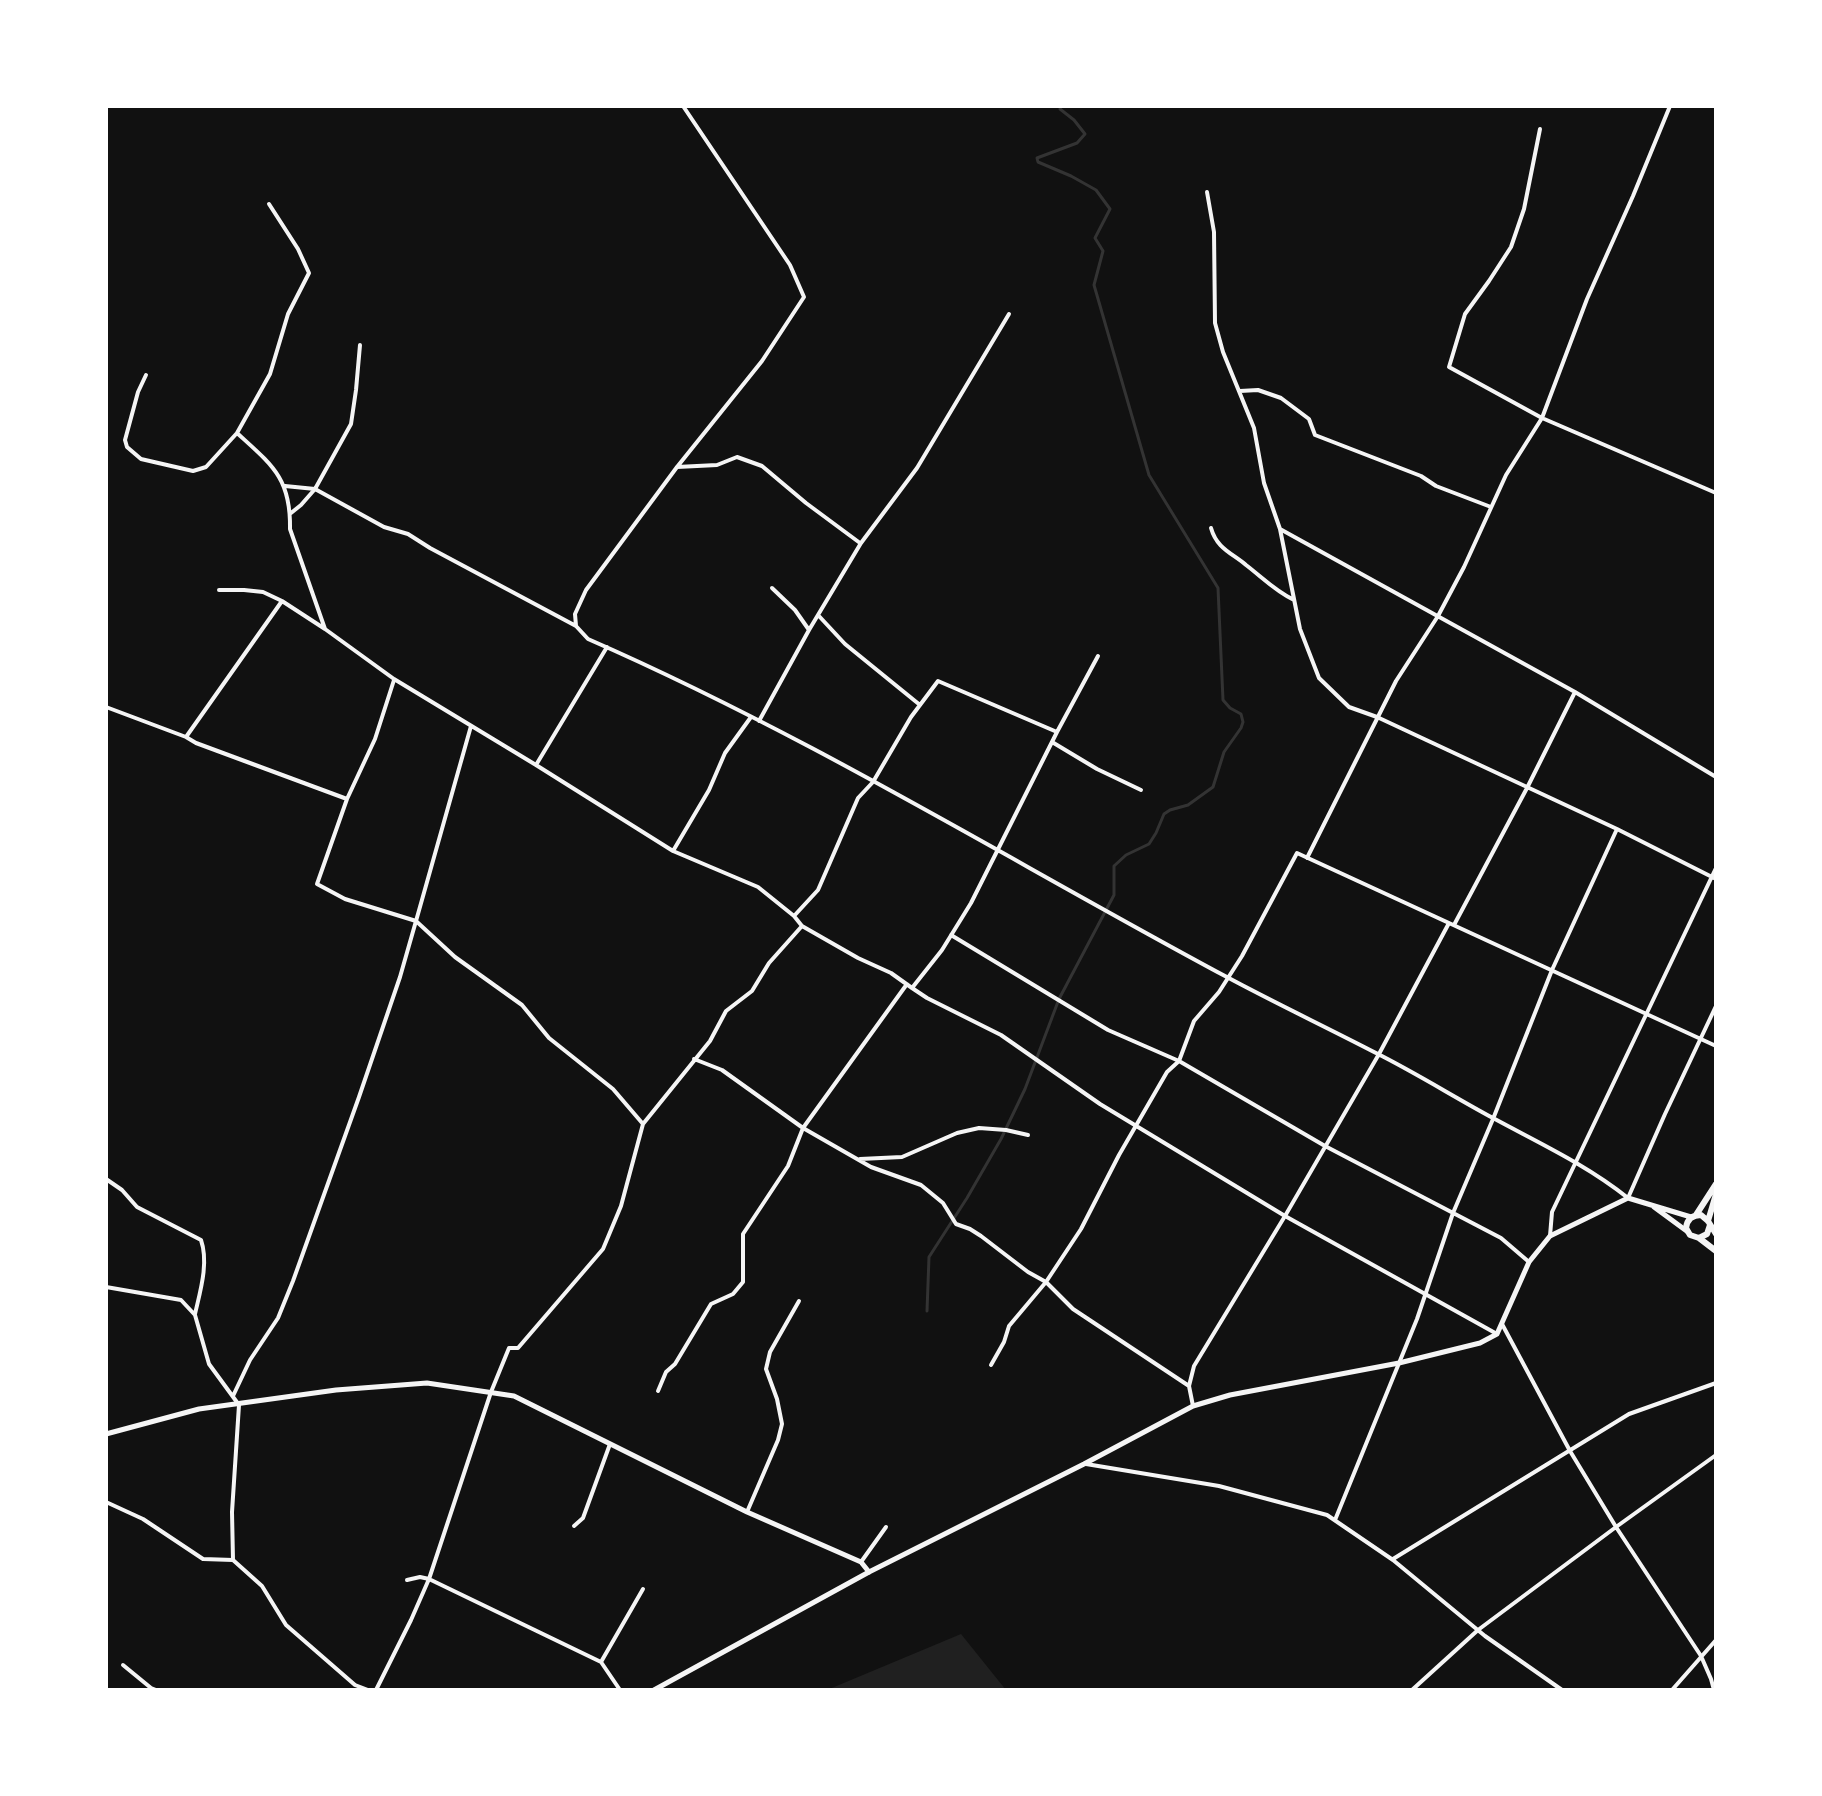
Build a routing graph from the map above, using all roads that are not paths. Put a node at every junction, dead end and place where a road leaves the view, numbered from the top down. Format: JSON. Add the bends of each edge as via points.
{"nodes":[{"id":1,"x":683,"y":106,"type":"edge"},
{"id":2,"x":1670,"y":106,"type":"edge"},
{"id":3,"x":1540,"y":129,"type":"dead end"},
{"id":4,"x":1207,"y":192,"type":"dead end"},
{"id":5,"x":269,"y":204,"type":"dead end"},
{"id":6,"x":1009,"y":314,"type":"dead end"},
{"id":7,"x":360,"y":345,"type":"dead end"},
{"id":8,"x":146,"y":375,"type":"dead end"},
{"id":9,"x":1239,"y":391,"type":"junction"},
{"id":10,"x":1542,"y":418,"type":"junction"},
{"id":11,"x":237,"y":433,"type":"junction"},
{"id":12,"x":677,"y":467,"type":"junction"},
{"id":13,"x":284,"y":486,"type":"junction"},
{"id":14,"x":315,"y":489,"type":"junction"},
{"id":15,"x":1716,"y":493,"type":"edge"},
{"id":16,"x":1491,"y":507,"type":"junction"},
{"id":17,"x":291,"y":513,"type":"junction"},
{"id":18,"x":1211,"y":528,"type":"dead end"},
{"id":19,"x":1280,"y":529,"type":"junction"},
{"id":20,"x":861,"y":543,"type":"junction"},
{"id":21,"x":772,"y":588,"type":"dead end"},
{"id":22,"x":219,"y":590,"type":"dead end"},
{"id":23,"x":1294,"y":600,"type":"junction"},
{"id":24,"x":282,"y":601,"type":"junction"},
{"id":25,"x":818,"y":615,"type":"junction"},
{"id":26,"x":1438,"y":616,"type":"junction"},
{"id":27,"x":576,"y":626,"type":"junction"},
{"id":28,"x":325,"y":629,"type":"junction"},
{"id":29,"x":809,"y":630,"type":"junction"},
{"id":30,"x":607,"y":647,"type":"junction"},
{"id":31,"x":1098,"y":656,"type":"dead end"},
{"id":32,"x":394,"y":679,"type":"junction"},
{"id":33,"x":1575,"y":692,"type":"junction"},
{"id":34,"x":920,"y":705,"type":"junction"},
{"id":35,"x":106,"y":707,"type":"edge"},
{"id":36,"x":751,"y":717,"type":"junction"},
{"id":37,"x":1377,"y":717,"type":"junction"},
{"id":38,"x":759,"y":721,"type":"junction"},
{"id":39,"x":471,"y":726,"type":"junction"},
{"id":40,"x":1057,"y":732,"type":"junction"},
{"id":41,"x":186,"y":737,"type":"junction"},
{"id":42,"x":1052,"y":742,"type":"junction"},
{"id":43,"x":536,"y":765,"type":"junction"},
{"id":44,"x":1716,"y":777,"type":"edge"},
{"id":45,"x":873,"y":782,"type":"junction"},
{"id":46,"x":1527,"y":788,"type":"junction"},
{"id":47,"x":1141,"y":790,"type":"dead end"},
{"id":48,"x":347,"y":799,"type":"junction"},
{"id":49,"x":1617,"y":829,"type":"junction"},
{"id":50,"x":673,"y":851,"type":"junction"},
{"id":51,"x":997,"y":851,"type":"junction"},
{"id":52,"x":1307,"y":858,"type":"junction"},
{"id":53,"x":1716,"y":868,"type":"edge"},
{"id":54,"x":1714,"y":878,"type":"edge"},
{"id":55,"x":794,"y":916,"type":"junction"},
{"id":56,"x":416,"y":921,"type":"junction"},
{"id":57,"x":1451,"y":924,"type":"junction"},
{"id":58,"x":802,"y":926,"type":"junction"},
{"id":59,"x":951,"y":935,"type":"junction"},
{"id":60,"x":1552,"y":970,"type":"junction"},
{"id":61,"x":1228,"y":977,"type":"junction"},
{"id":62,"x":910,"y":986,"type":"junction"},
{"id":63,"x":1716,"y":1006,"type":"edge"},
{"id":64,"x":1648,"y":1013,"type":"junction"},
{"id":65,"x":1701,"y":1039,"type":"junction"},
{"id":66,"x":1716,"y":1046,"type":"edge"},
{"id":67,"x":1379,"y":1054,"type":"junction"},
{"id":68,"x":694,"y":1059,"type":"junction"},
{"id":69,"x":1179,"y":1061,"type":"junction"},
{"id":70,"x":1493,"y":1119,"type":"junction"},
{"id":71,"x":643,"y":1124,"type":"junction"},
{"id":72,"x":1136,"y":1126,"type":"junction"},
{"id":73,"x":803,"y":1128,"type":"junction"},
{"id":74,"x":1028,"y":1135,"type":"dead end"},
{"id":75,"x":1325,"y":1146,"type":"junction"},
{"id":76,"x":858,"y":1159,"type":"junction"},
{"id":77,"x":1575,"y":1162,"type":"junction"},
{"id":78,"x":106,"y":1179,"type":"edge"},
{"id":79,"x":1716,"y":1184,"type":"edge"},
{"id":80,"x":1716,"y":1194,"type":"edge"},
{"id":81,"x":1628,"y":1198,"type":"junction"},
{"id":82,"x":1650,"y":1204,"type":"junction"},
{"id":83,"x":1453,"y":1213,"type":"junction"},
{"id":84,"x":1285,"y":1216,"type":"junction"},
{"id":85,"x":1694,"y":1216,"type":"junction"},
{"id":86,"x":1709,"y":1223,"type":"junction"},
{"id":87,"x":1688,"y":1232,"type":"junction"},
{"id":88,"x":1716,"y":1234,"type":"edge"},
{"id":89,"x":1550,"y":1236,"type":"junction"},
{"id":90,"x":1699,"y":1238,"type":"junction"},
{"id":91,"x":1716,"y":1251,"type":"edge"},
{"id":92,"x":1529,"y":1262,"type":"junction"},
{"id":93,"x":1046,"y":1282,"type":"junction"},
{"id":94,"x":106,"y":1287,"type":"edge"},
{"id":95,"x":1426,"y":1295,"type":"junction"},
{"id":96,"x":799,"y":1301,"type":"dead end"},
{"id":97,"x":195,"y":1315,"type":"junction"},
{"id":98,"x":1502,"y":1324,"type":"junction"},
{"id":99,"x":1497,"y":1334,"type":"junction"},
{"id":100,"x":1399,"y":1363,"type":"junction"},
{"id":101,"x":991,"y":1365,"type":"dead end"},
{"id":102,"x":1716,"y":1383,"type":"edge"},
{"id":103,"x":1189,"y":1386,"type":"junction"},
{"id":104,"x":658,"y":1391,"type":"dead end"},
{"id":105,"x":491,"y":1392,"type":"junction"},
{"id":106,"x":233,"y":1396,"type":"junction"},
{"id":107,"x":239,"y":1405,"type":"junction"},
{"id":108,"x":1193,"y":1406,"type":"junction"},
{"id":109,"x":106,"y":1434,"type":"edge"},
{"id":110,"x":610,"y":1444,"type":"junction"},
{"id":111,"x":1570,"y":1451,"type":"junction"},
{"id":112,"x":1716,"y":1455,"type":"edge"},
{"id":113,"x":1084,"y":1464,"type":"junction"},
{"id":114,"x":106,"y":1502,"type":"edge"},
{"id":115,"x":747,"y":1512,"type":"junction"},
{"id":116,"x":1335,"y":1520,"type":"junction"},
{"id":117,"x":574,"y":1526,"type":"dead end"},
{"id":118,"x":886,"y":1527,"type":"dead end"},
{"id":119,"x":1616,"y":1527,"type":"junction"},
{"id":120,"x":233,"y":1560,"type":"junction"},
{"id":121,"x":1393,"y":1560,"type":"junction"},
{"id":122,"x":861,"y":1562,"type":"junction"},
{"id":123,"x":869,"y":1572,"type":"junction"},
{"id":124,"x":429,"y":1579,"type":"junction"},
{"id":125,"x":407,"y":1580,"type":"dead end"},
{"id":126,"x":643,"y":1589,"type":"dead end"},
{"id":127,"x":1478,"y":1630,"type":"junction"},
{"id":128,"x":1716,"y":1640,"type":"edge"},
{"id":129,"x":1701,"y":1656,"type":"junction"},
{"id":130,"x":601,"y":1662,"type":"junction"},
{"id":131,"x":123,"y":1665,"type":"dead end"},
{"id":132,"x":156,"y":1690,"type":"edge"},
{"id":133,"x":368,"y":1690,"type":"edge"},
{"id":134,"x":376,"y":1690,"type":"edge"},
{"id":135,"x":620,"y":1690,"type":"edge"},
{"id":136,"x":654,"y":1690,"type":"edge"},
{"id":137,"x":1412,"y":1690,"type":"edge"},
{"id":138,"x":1562,"y":1690,"type":"edge"},
{"id":139,"x":1672,"y":1690,"type":"edge"},
{"id":140,"x":1714,"y":1690,"type":"edge"}],
"edges":[{"from":1,"to":12,"type":"street","via":[[790,265],[804,297],[762,361]]},
{"from":2,"to":10,"type":"street"},
{"from":3,"to":10,"type":"street","via":[[1511,247],[1465,314],[1449,367]]},
{"from":4,"to":9,"type":"street","via":[[1214,232],[1215,323]]},
{"from":5,"to":11,"type":"street","via":[[309,273],[288,314],[270,374]]},
{"from":6,"to":20,"type":"street","via":[[917,468]]},
{"from":7,"to":14,"type":"street","via":[[351,424]]},
{"from":8,"to":11,"type":"street","via":[[125,440],[141,459],[193,471],[206,467]]},
{"from":9,"to":16,"type":"street","via":[[1258,390],[1281,398],[1309,419],[1315,435]]},
{"from":9,"to":19,"type":"street"},
{"from":10,"to":15,"type":"street"},
{"from":10,"to":16,"type":"street"},
{"from":11,"to":13,"type":"street","via":[[273,465]]},
{"from":12,"to":20,"type":"street","via":[[717,465],[737,457],[762,466]]},
{"from":12,"to":27,"type":"street","via":[[586,590],[575,614]]},
{"from":13,"to":14,"type":"street"},
{"from":13,"to":17,"type":"street"},
{"from":14,"to":17,"type":"street"},
{"from":14,"to":27,"type":"street"},
{"from":16,"to":26,"type":"street"},
{"from":17,"to":28,"type":"street","via":[[290,529]]},
{"from":18,"to":23,"type":"street","via":[[1232,557]]},
{"from":19,"to":23,"type":"street"},
{"from":19,"to":26,"type":"street"},
{"from":20,"to":25,"type":"street"},
{"from":21,"to":29,"type":"street"},
{"from":22,"to":24,"type":"street","via":[[263,592]]},
{"from":23,"to":37,"type":"street","via":[[1319,678],[1349,707]]},
{"from":24,"to":28,"type":"street"},
{"from":24,"to":41,"type":"street"},
{"from":25,"to":29,"type":"street"},
{"from":25,"to":34,"type":"street"},
{"from":26,"to":33,"type":"street"},
{"from":26,"to":37,"type":"street"},
{"from":27,"to":30,"type":"street","via":[[588,639]]},
{"from":28,"to":32,"type":"street"},
{"from":29,"to":38,"type":"street"},
{"from":30,"to":36,"type":"street"},
{"from":30,"to":43,"type":"street"},
{"from":31,"to":40,"type":"street"},
{"from":32,"to":39,"type":"street"},
{"from":32,"to":48,"type":"street","via":[[375,739]]},
{"from":33,"to":44,"type":"street"},
{"from":33,"to":46,"type":"street"},
{"from":34,"to":40,"type":"street","via":[[938,681]]},
{"from":34,"to":45,"type":"street"},
{"from":35,"to":41,"type":"street"},
{"from":36,"to":38,"type":"street"},
{"from":36,"to":50,"type":"street","via":[[725,753]]},
{"from":37,"to":46,"type":"street"},
{"from":37,"to":52,"type":"street"},
{"from":38,"to":45,"type":"street"},
{"from":39,"to":43,"type":"street"},
{"from":39,"to":56,"type":"street"},
{"from":40,"to":42,"type":"street"},
{"from":41,"to":48,"type":"street"},
{"from":42,"to":47,"type":"street"},
{"from":42,"to":51,"type":"street"},
{"from":43,"to":50,"type":"street"},
{"from":45,"to":51,"type":"street"},
{"from":45,"to":55,"type":"street","via":[[858,798],[818,890]]},
{"from":46,"to":49,"type":"street"},
{"from":46,"to":57,"type":"street"},
{"from":48,"to":56,"type":"street","via":[[317,884],[345,899]]},
{"from":49,"to":54,"type":"street"},
{"from":49,"to":60,"type":"street"},
{"from":50,"to":55,"type":"street","via":[[758,887]]},
{"from":51,"to":59,"type":"street"},
{"from":51,"to":61,"type":"street"},
{"from":52,"to":57,"type":"street"},
{"from":52,"to":61,"type":"street","via":[[1297,853]]},
{"from":53,"to":54,"type":"street"},
{"from":54,"to":64,"type":"street"},
{"from":55,"to":58,"type":"street"},
{"from":56,"to":71,"type":"street","via":[[522,1005],[549,1038],[613,1089]]},
{"from":56,"to":106,"type":"street","via":[[293,1281]]},
{"from":57,"to":60,"type":"street"},
{"from":57,"to":67,"type":"street"},
{"from":58,"to":62,"type":"street"},
{"from":58,"to":68,"type":"street","via":[[752,991],[726,1011]]},
{"from":59,"to":62,"type":"street"},
{"from":59,"to":69,"type":"street","via":[[1108,1030]]},
{"from":60,"to":64,"type":"street"},
{"from":60,"to":70,"type":"street"},
{"from":61,"to":67,"type":"street"},
{"from":61,"to":69,"type":"street","via":[[1194,1021]]},
{"from":62,"to":72,"type":"street","via":[[1001,1035]]},
{"from":62,"to":73,"type":"street"},
{"from":63,"to":65,"type":"street"},
{"from":64,"to":65,"type":"street"},
{"from":64,"to":77,"type":"street"},
{"from":65,"to":66,"type":"street"},
{"from":65,"to":81,"type":"street"},
{"from":67,"to":70,"type":"street"},
{"from":67,"to":75,"type":"street"},
{"from":68,"to":71,"type":"street"},
{"from":68,"to":73,"type":"street","via":[[722,1070]]},
{"from":69,"to":72,"type":"street"},
{"from":69,"to":75,"type":"street"},
{"from":70,"to":77,"type":"street"},
{"from":70,"to":83,"type":"street"},
{"from":71,"to":105,"type":"street","via":[[621,1206],[603,1249],[518,1348],[509,1348]]},
{"from":72,"to":84,"type":"street"},
{"from":72,"to":93,"type":"street"},
{"from":73,"to":76,"type":"street"},
{"from":73,"to":104,"type":"street","via":[[788,1166],[743,1234],[743,1282],[733,1294],[711,1304]]},
{"from":74,"to":76,"type":"street","via":[[979,1128],[902,1157]]},
{"from":75,"to":83,"type":"street"},
{"from":75,"to":84,"type":"street"},
{"from":76,"to":93,"type":"street","via":[[921,1185],[943,1203],[956,1224]]},
{"from":77,"to":81,"type":"street"},
{"from":77,"to":89,"type":"street","via":[[1552,1212]]},
{"from":78,"to":97,"type":"street","via":[[137,1207],[201,1240],[204,1264]]},
{"from":79,"to":85,"type":"main road"},
{"from":80,"to":86,"type":"main road"},
{"from":81,"to":82,"type":"main road"},
{"from":81,"to":89,"type":"main road"},
{"from":82,"to":85,"type":"main road"},
{"from":82,"to":87,"type":"main road"},
{"from":83,"to":92,"type":"street","via":[[1501,1238]]},
{"from":83,"to":95,"type":"street"},
{"from":84,"to":95,"type":"street"},
{"from":84,"to":103,"type":"street","via":[[1194,1366]]},
{"from":85,"to":86,"type":"main road"},
{"from":85,"to":87,"type":"main road","via":[[1687,1223]]},
{"from":86,"to":88,"type":"main road"},
{"from":86,"to":90,"type":"main road","via":[[1707,1234]]},
{"from":87,"to":90,"type":"main road"},
{"from":89,"to":92,"type":"main road"},
{"from":90,"to":91,"type":"main road"},
{"from":92,"to":98,"type":"main road"},
{"from":93,"to":101,"type":"street","via":[[1009,1326]]},
{"from":93,"to":103,"type":"street","via":[[1073,1309]]},
{"from":94,"to":97,"type":"street","via":[[181,1300]]},
{"from":95,"to":99,"type":"street"},
{"from":95,"to":100,"type":"street"},
{"from":96,"to":115,"type":"street","via":[[770,1352],[766,1369],[782,1424]]},
{"from":97,"to":106,"type":"street","via":[[209,1364]]},
{"from":98,"to":99,"type":"main road"},
{"from":98,"to":111,"type":"street"},
{"from":99,"to":100,"type":"main road"},
{"from":100,"to":108,"type":"main road"},
{"from":100,"to":116,"type":"street"},
{"from":102,"to":111,"type":"street","via":[[1629,1414]]},
{"from":103,"to":108,"type":"street"},
{"from":105,"to":107,"type":"main road","via":[[427,1383]]},
{"from":105,"to":110,"type":"main road","via":[[514,1396]]},
{"from":105,"to":124,"type":"street"},
{"from":106,"to":107,"type":"street"},
{"from":107,"to":109,"type":"main road","via":[[199,1409]]},
{"from":107,"to":120,"type":"street"},
{"from":108,"to":113,"type":"main road"},
{"from":110,"to":115,"type":"main road"},
{"from":110,"to":117,"type":"street","via":[[583,1518]]},
{"from":111,"to":119,"type":"street"},
{"from":111,"to":121,"type":"street"},
{"from":112,"to":119,"type":"street"},
{"from":113,"to":116,"type":"street","via":[[1219,1486]]},
{"from":113,"to":123,"type":"main road"},
{"from":114,"to":120,"type":"street","via":[[143,1519],[203,1559]]},
{"from":115,"to":122,"type":"main road"},
{"from":116,"to":121,"type":"street"},
{"from":118,"to":122,"type":"street"},
{"from":119,"to":127,"type":"street"},
{"from":119,"to":129,"type":"street"},
{"from":120,"to":133,"type":"street","via":[[262,1586],[286,1625],[355,1685]]},
{"from":121,"to":127,"type":"street"},
{"from":122,"to":123,"type":"main road"},
{"from":123,"to":136,"type":"main road"},
{"from":124,"to":125,"type":"street"},
{"from":124,"to":130,"type":"street"},
{"from":124,"to":134,"type":"street"},
{"from":126,"to":130,"type":"street"},
{"from":127,"to":137,"type":"street"},
{"from":127,"to":138,"type":"street"},
{"from":128,"to":129,"type":"street"},
{"from":129,"to":139,"type":"street"},
{"from":129,"to":140,"type":"street"},
{"from":130,"to":135,"type":"street"},
{"from":131,"to":132,"type":"street"}]}
